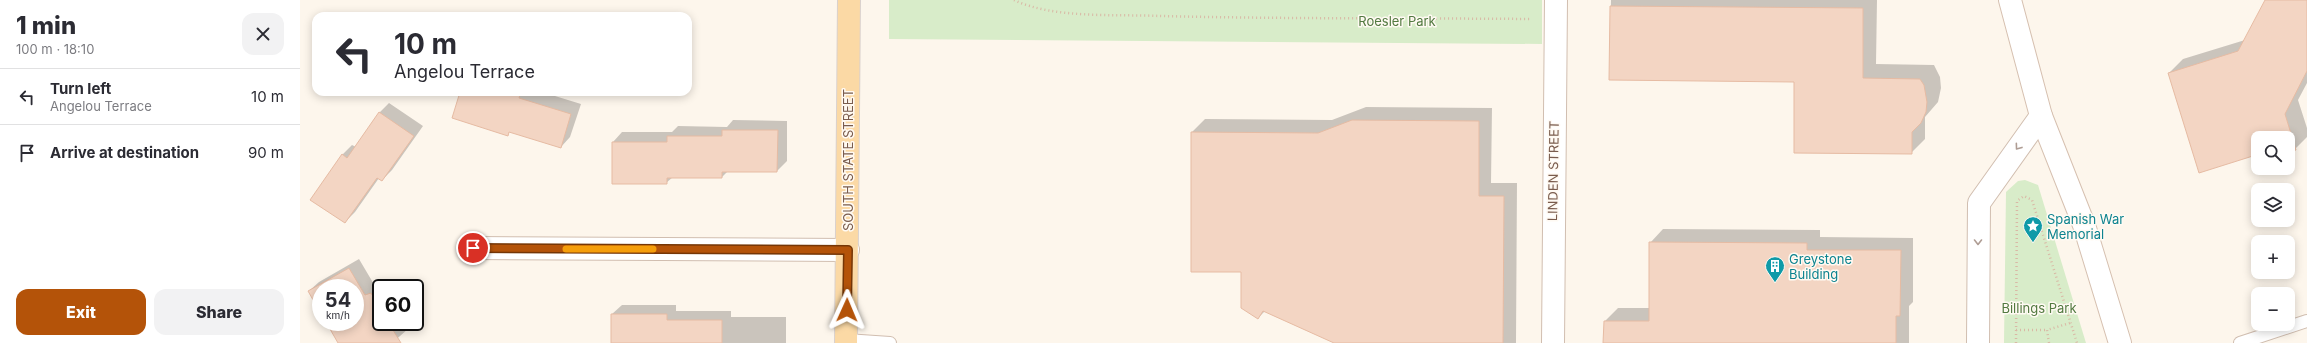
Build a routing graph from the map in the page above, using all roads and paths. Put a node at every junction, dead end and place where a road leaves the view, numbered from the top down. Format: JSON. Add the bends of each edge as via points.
{"nodes":[{"id":1,"x":849,"y":0,"type":"edge"},
{"id":2,"x":1014,"y":0,"type":"edge"},
{"id":3,"x":2010,"y":0,"type":"edge"},
{"id":4,"x":1555,"y":10,"type":"edge"},
{"id":5,"x":2041,"y":116,"type":"junction"},
{"id":6,"x":473,"y":248,"type":"dead end"},
{"id":7,"x":848,"y":250,"type":"junction"},
{"id":8,"x":2307,"y":321,"type":"edge"},
{"id":9,"x":2070,"y":323,"type":"junction"},
{"id":10,"x":2016,"y":330,"type":"junction"},
{"id":11,"x":2047,"y":330,"type":"junction"},
{"id":12,"x":846,"y":341,"type":"edge"},
{"id":13,"x":890,"y":343,"type":"edge"},
{"id":14,"x":1553,"y":343,"type":"edge"},
{"id":15,"x":1978,"y":343,"type":"edge"},
{"id":16,"x":2016,"y":343,"type":"edge"},
{"id":17,"x":2049,"y":343,"type":"edge"},
{"id":18,"x":2077,"y":343,"type":"edge"},
{"id":19,"x":2120,"y":343,"type":"edge"},
{"id":20,"x":2240,"y":343,"type":"edge"}],
"edges":[{"from":1,"to":7,"type":"main road","name":"SOUTH STATE STREET"},
{"from":2,"to":4,"type":"path","via":[[1030,8],[1077,13],[1208,17]]},
{"from":3,"to":5,"type":"street"},
{"from":4,"to":14,"type":"street","name":"LINDEN STREET"},
{"from":5,"to":15,"type":"street","one_way":true,"via":[[1978,203]]},
{"from":5,"to":19,"type":"street","via":[[2084,225]]},
{"from":6,"to":7,"type":"street"},
{"from":7,"to":12,"type":"main road","name":"SOUTH STATE STREET"},
{"from":8,"to":20,"type":"lane"},
{"from":9,"to":10,"type":"path","via":[[2032,200],[2024,196],[2017,201]]},
{"from":9,"to":11,"type":"path"},
{"from":9,"to":18,"type":"path"},
{"from":10,"to":11,"type":"path"},
{"from":10,"to":16,"type":"path"},
{"from":11,"to":17,"type":"path"},
{"from":12,"to":13,"type":"lane"}]}
